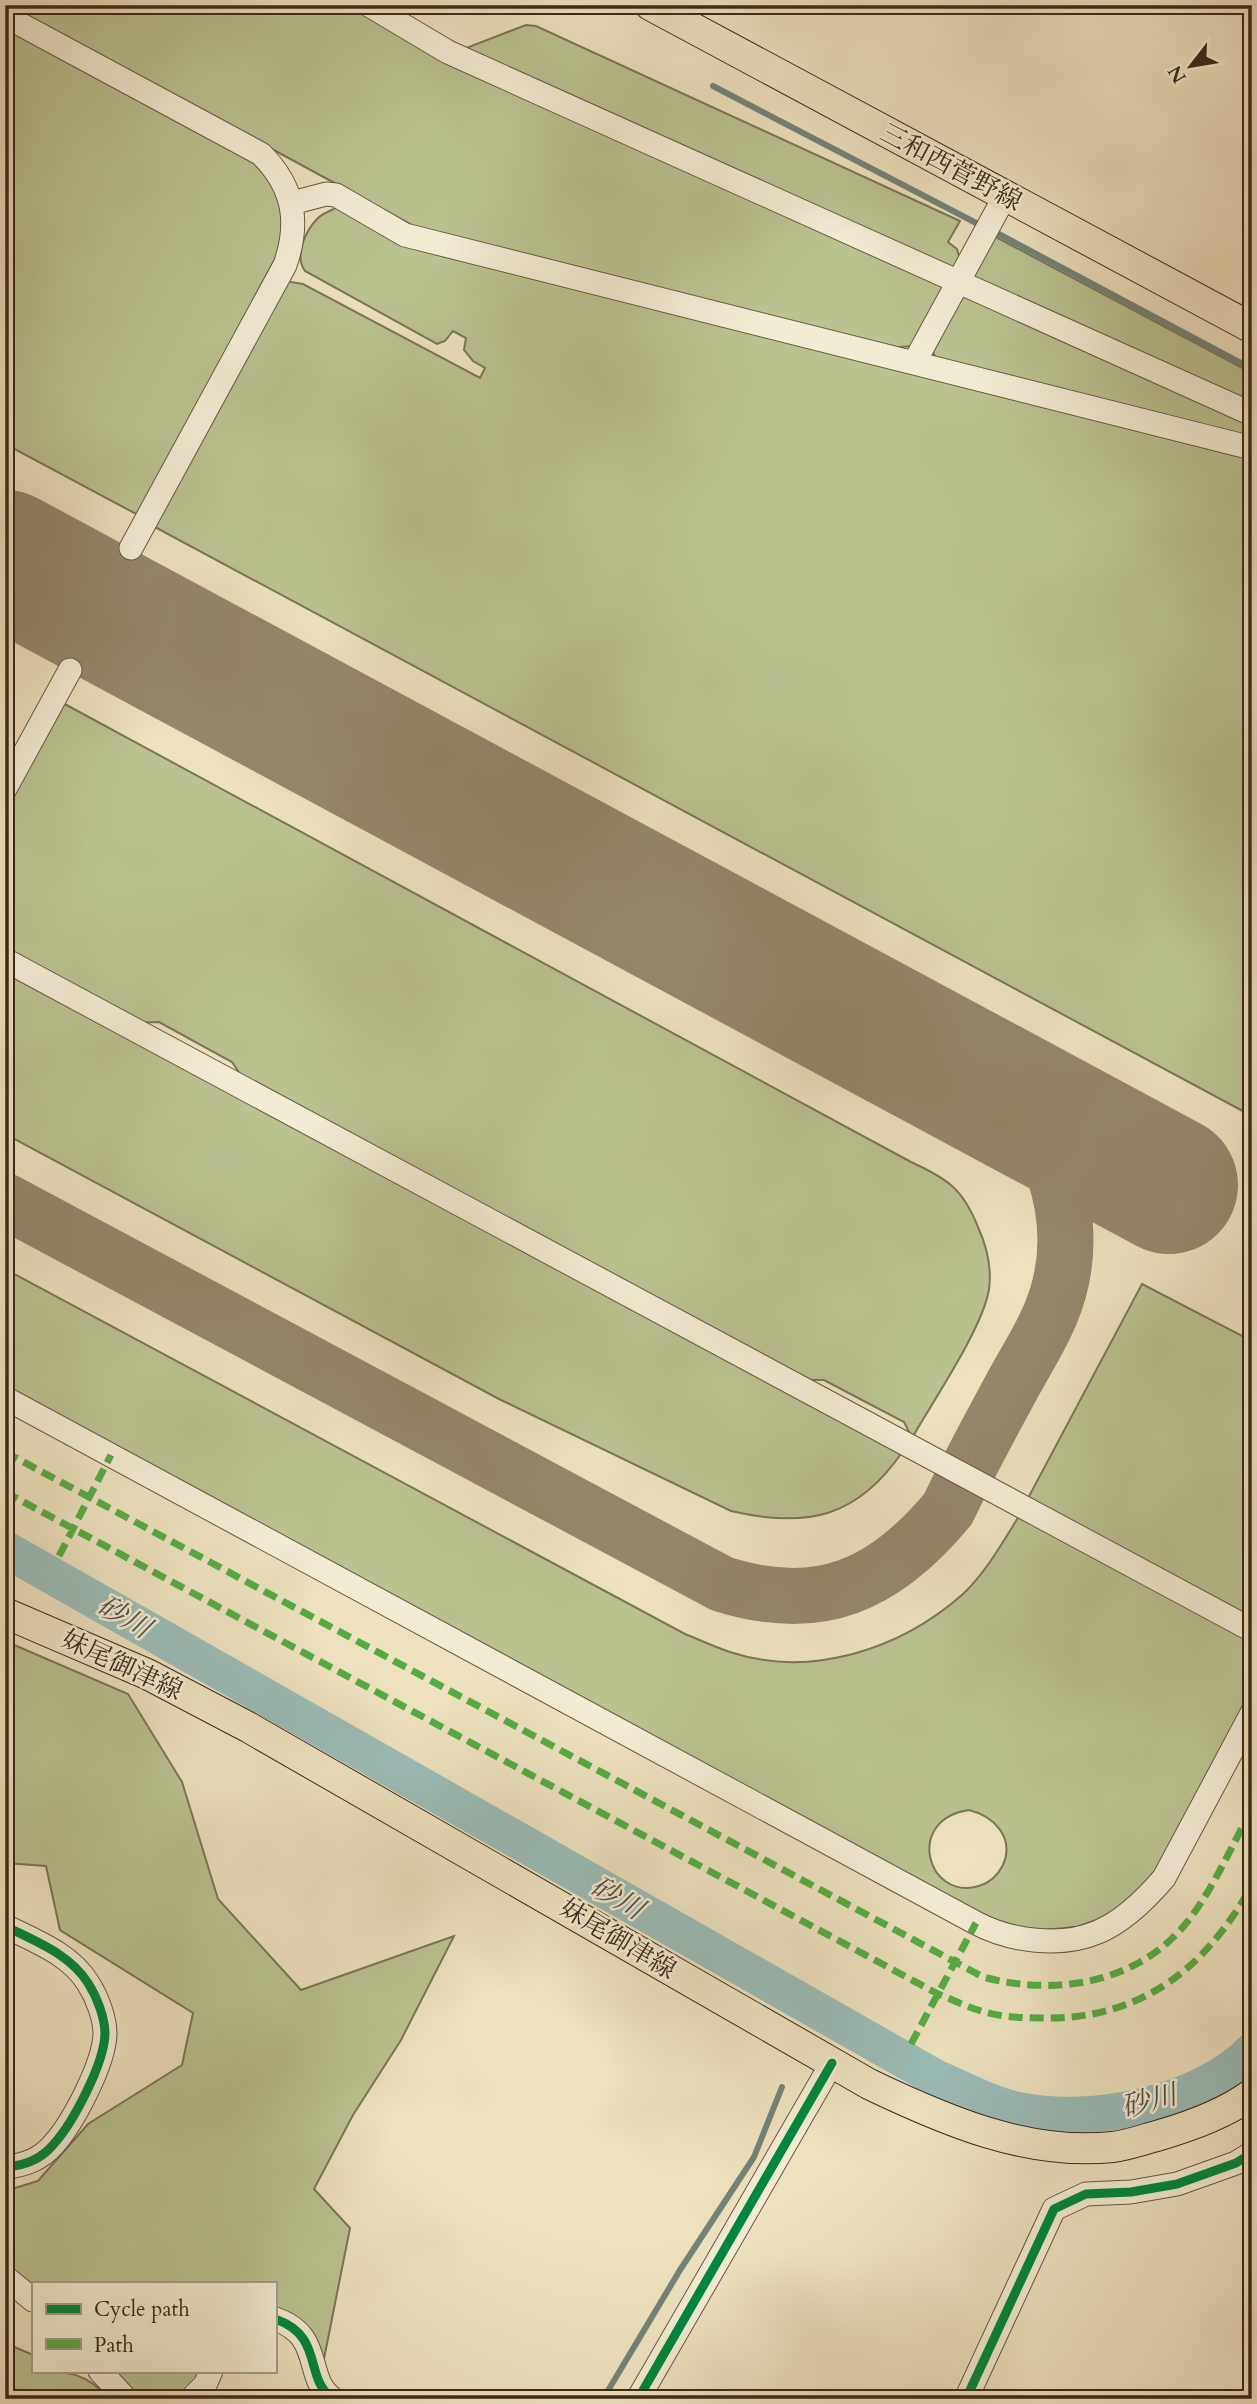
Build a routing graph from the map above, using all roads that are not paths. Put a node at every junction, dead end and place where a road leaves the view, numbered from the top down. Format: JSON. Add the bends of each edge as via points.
{"nodes":[{"id":1,"x":369,"y":5,"type":"edge"},
{"id":2,"x":650,"y":5,"type":"edge"},
{"id":3,"x":5,"y":16,"type":"edge"},
{"id":4,"x":1005,"y":196,"type":"junction"},
{"id":5,"x":292,"y":203,"type":"junction"},
{"id":6,"x":958,"y":282,"type":"junction"},
{"id":7,"x":1252,"y":328,"type":"edge"},
{"id":8,"x":914,"y":363,"type":"junction"},
{"id":9,"x":1252,"y":414,"type":"edge"},
{"id":10,"x":1252,"y":448,"type":"edge"},
{"id":11,"x":131,"y":548,"type":"dead end"},
{"id":12,"x":70,"y":670,"type":"dead end"},
{"id":13,"x":5,"y":789,"type":"edge"},
{"id":14,"x":5,"y":960,"type":"edge"},
{"id":15,"x":5,"y":1398,"type":"edge"},
{"id":16,"x":5,"y":1613,"type":"edge"},
{"id":17,"x":1252,"y":1630,"type":"edge"},
{"id":18,"x":1252,"y":1713,"type":"edge"},
{"id":19,"x":5,"y":1926,"type":"edge"},
{"id":20,"x":832,"y":2063,"type":"junction"},
{"id":21,"x":1252,"y":2094,"type":"edge"},
{"id":22,"x":1252,"y":2153,"type":"edge"},
{"id":23,"x":5,"y":2167,"type":"edge"},
{"id":24,"x":5,"y":2277,"type":"edge"},
{"id":25,"x":32,"y":2299,"type":"edge"},
{"id":26,"x":276,"y":2319,"type":"edge"},
{"id":27,"x":101,"y":2372,"type":"edge"},
{"id":28,"x":211,"y":2372,"type":"edge"},
{"id":29,"x":126,"y":2399,"type":"edge"},
{"id":30,"x":191,"y":2399,"type":"edge"},
{"id":31,"x":333,"y":2399,"type":"edge"},
{"id":32,"x":638,"y":2399,"type":"edge"},
{"id":33,"x":966,"y":2399,"type":"edge"}],
"edges":[{"from":1,"to":6,"type":"street","via":[[448,52]]},
{"from":2,"to":4,"type":"main road","name":"三和西菅野線"},
{"from":3,"to":5,"type":"street","via":[[261,154],[280,176]]},
{"from":4,"to":6,"type":"street"},
{"from":4,"to":7,"type":"main road","name":"三和西菅野線"},
{"from":5,"to":8,"type":"street","via":[[336,195],[405,235]]},
{"from":5,"to":11,"type":"street","via":[[295,226],[285,265]]},
{"from":6,"to":8,"type":"street"},
{"from":6,"to":9,"type":"street"},
{"from":8,"to":10,"type":"street"},
{"from":12,"to":13,"type":"street"},
{"from":14,"to":17,"type":"street"},
{"from":15,"to":18,"type":"street","via":[[976,1923],[1008,1936],[1036,1940],[1096,1933],[1145,1900],[1164,1878]]},
{"from":16,"to":20,"type":"main road","name":"妹尾御津線","via":[[147,1674],[248,1727]]},
{"from":19,"to":23,"type":"street","via":[[76,1967],[89,1984],[105,2032],[97,2073],[53,2145],[20,2166]]},
{"from":20,"to":21,"type":"main road","name":"妹尾御津線","via":[[974,2131],[1069,2148],[1115,2147],[1180,2129]]},
{"from":20,"to":32,"type":"street"},
{"from":22,"to":33,"type":"street","via":[[1177,2183],[1086,2194],[1055,2209]]},
{"from":24,"to":25,"type":"street"},
{"from":26,"to":31,"type":"street","via":[[289,2323],[301,2335],[320,2382]]},
{"from":27,"to":29,"type":"street"},
{"from":28,"to":30,"type":"street"}]}
